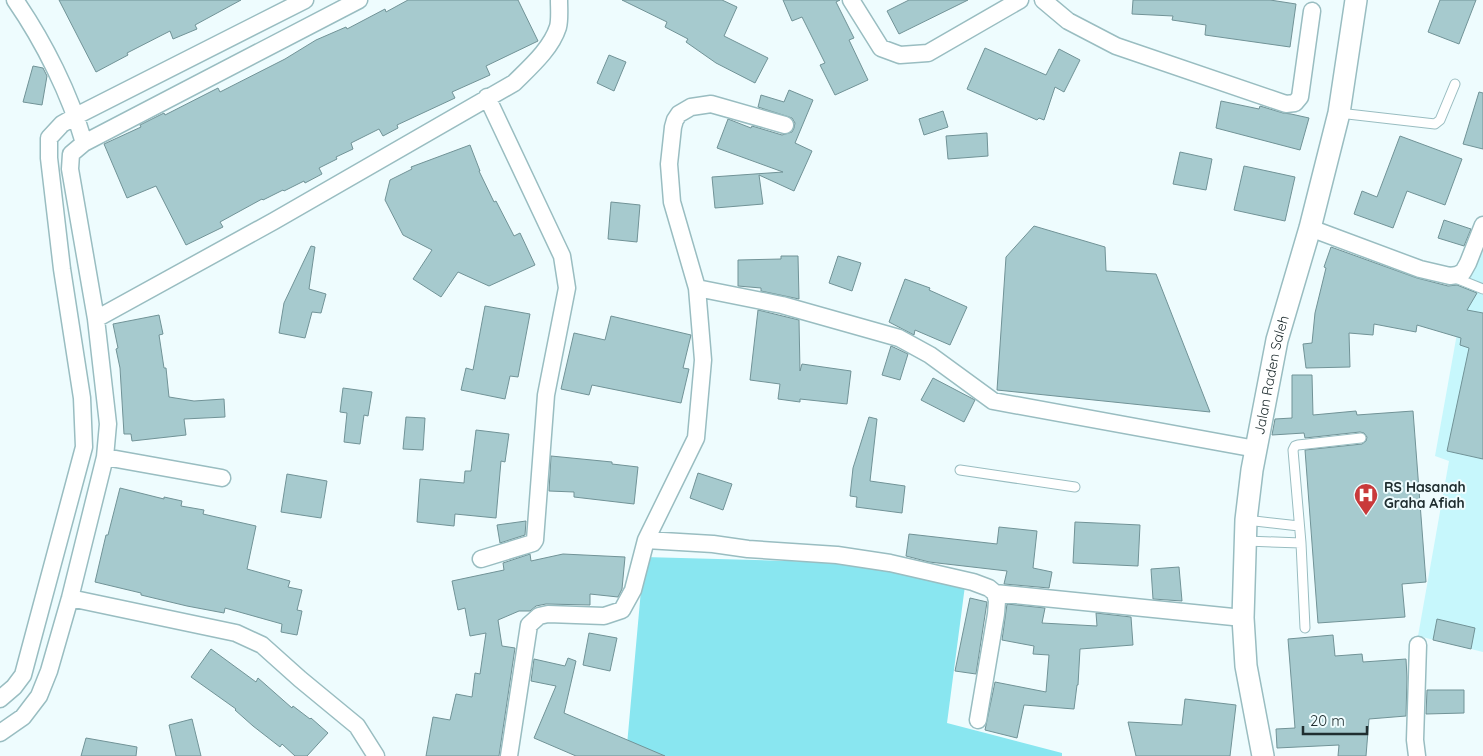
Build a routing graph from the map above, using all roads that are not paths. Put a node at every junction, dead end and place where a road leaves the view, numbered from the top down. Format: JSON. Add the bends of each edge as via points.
{"nodes":[{"id":1,"x":15,"y":0,"type":"edge"},
{"id":2,"x":305,"y":0,"type":"edge"},
{"id":3,"x":359,"y":0,"type":"edge"},
{"id":4,"x":559,"y":0,"type":"edge"},
{"id":5,"x":851,"y":0,"type":"edge"},
{"id":6,"x":1020,"y":0,"type":"edge"},
{"id":7,"x":1043,"y":0,"type":"edge"},
{"id":8,"x":1356,"y":0,"type":"edge"},
{"id":9,"x":1060,"y":6,"type":"edge"},
{"id":10,"x":1312,"y":11,"type":"dead end"},
{"id":11,"x":1455,"y":84,"type":"dead end"},
{"id":12,"x":487,"y":97,"type":"junction"},
{"id":13,"x":1339,"y":113,"type":"junction"},
{"id":14,"x":76,"y":116,"type":"junction"},
{"id":15,"x":785,"y":125,"type":"dead end"},
{"id":16,"x":84,"y":143,"type":"junction"},
{"id":17,"x":49,"y":158,"type":"junction"},
{"id":18,"x":70,"y":169,"type":"junction"},
{"id":19,"x":1483,"y":225,"type":"edge"},
{"id":20,"x":1310,"y":228,"type":"junction"},
{"id":21,"x":1450,"y":276,"type":"junction"},
{"id":22,"x":698,"y":288,"type":"junction"},
{"id":23,"x":1483,"y":289,"type":"edge"},
{"id":24,"x":96,"y":319,"type":"junction"},
{"id":25,"x":1361,"y":438,"type":"dead end"},
{"id":26,"x":1256,"y":449,"type":"junction"},
{"id":27,"x":105,"y":457,"type":"junction"},
{"id":28,"x":960,"y":470,"type":"dead end"},
{"id":29,"x":222,"y":478,"type":"dead end"},
{"id":30,"x":1075,"y":487,"type":"dead end"},
{"id":31,"x":1299,"y":526,"type":"junction"},
{"id":32,"x":1246,"y":530,"type":"junction"},
{"id":33,"x":646,"y":540,"type":"junction"},
{"id":34,"x":1301,"y":543,"type":"junction"},
{"id":35,"x":481,"y":559,"type":"dead end"},
{"id":36,"x":995,"y":593,"type":"junction"},
{"id":37,"x":70,"y":598,"type":"junction"},
{"id":38,"x":1243,"y":618,"type":"junction"},
{"id":39,"x":1305,"y":628,"type":"dead end"},
{"id":40,"x":1418,"y":645,"type":"dead end"},
{"id":41,"x":14,"y":688,"type":"junction"},
{"id":42,"x":0,"y":699,"type":"edge"},
{"id":43,"x":33,"y":704,"type":"junction"},
{"id":44,"x":978,"y":720,"type":"dead end"},
{"id":45,"x":0,"y":734,"type":"edge"},
{"id":46,"x":376,"y":756,"type":"edge"},
{"id":47,"x":508,"y":756,"type":"edge"},
{"id":48,"x":1263,"y":756,"type":"edge"},
{"id":49,"x":1417,"y":756,"type":"edge"}],
"edges":[{"from":1,"to":14,"type":"street","via":[[33,27]]},
{"from":2,"to":14,"type":"street"},
{"from":3,"to":16,"type":"street"},
{"from":4,"to":12,"type":"street","via":[[558,27],[549,44],[514,83]]},
{"from":5,"to":6,"type":"street","via":[[880,48],[900,55],[928,53]]},
{"from":7,"to":9,"type":"street"},
{"from":8,"to":13,"type":"street","name":"Jalan Raden Saleh"},
{"from":9,"to":10,"type":"street","via":[[1068,20],[1116,46],[1286,104],[1295,103],[1300,97]]},
{"from":11,"to":13,"type":"lane","via":[[1440,120],[1435,124]]},
{"from":12,"to":24,"type":"street","via":[[274,221]]},
{"from":12,"to":35,"type":"street","via":[[562,256],[567,288],[546,395],[535,540]]},
{"from":13,"to":20,"type":"street","name":"Jalan Raden Saleh"},
{"from":14,"to":16,"type":"street"},
{"from":14,"to":17,"type":"street","via":[[62,124],[49,138]]},
{"from":15,"to":22,"type":"street","via":[[711,104],[684,110],[675,120],[669,164],[672,202]]},
{"from":16,"to":18,"type":"street","via":[[71,154]]},
{"from":17,"to":18,"type":"street"},
{"from":17,"to":41,"type":"street","via":[[82,398],[84,447],[23,675]]},
{"from":18,"to":24,"type":"street"},
{"from":19,"to":21,"type":"street","via":[[1463,272]]},
{"from":20,"to":21,"type":"street","via":[[1420,269]]},
{"from":20,"to":26,"type":"street","name":"Jalan Raden Saleh","via":[[1277,340]]},
{"from":21,"to":23,"type":"lane"},
{"from":22,"to":26,"type":"street","via":[[782,306],[899,338],[930,355],[994,401]]},
{"from":22,"to":33,"type":"street","via":[[703,360],[696,438]]},
{"from":24,"to":27,"type":"street","via":[[108,424]]},
{"from":25,"to":31,"type":"lane","via":[[1294,447]]},
{"from":26,"to":32,"type":"street","name":"Jalan Raden Saleh"},
{"from":27,"to":29,"type":"street"},
{"from":27,"to":37,"type":"street"},
{"from":28,"to":30,"type":"lane"},
{"from":31,"to":32,"type":"lane"},
{"from":31,"to":34,"type":"lane"},
{"from":32,"to":34,"type":"lane"},
{"from":32,"to":38,"type":"street","name":"Jalan Raden Saleh"},
{"from":33,"to":36,"type":"street","via":[[890,562],[973,582]]},
{"from":33,"to":47,"type":"street","via":[[634,590],[622,610],[604,616],[548,614],[539,616],[529,625]]},
{"from":34,"to":39,"type":"lane"},
{"from":36,"to":38,"type":"street"},
{"from":36,"to":44,"type":"street","via":[[996,614]]},
{"from":37,"to":43,"type":"street","via":[[49,671]]},
{"from":37,"to":46,"type":"street","via":[[236,633],[262,645],[357,726]]},
{"from":38,"to":48,"type":"street","name":"Jalan Raden Saleh","via":[[1246,666]]},
{"from":40,"to":49,"type":"street"},
{"from":41,"to":42,"type":"street"},
{"from":41,"to":43,"type":"street"},
{"from":43,"to":45,"type":"street"}]}
